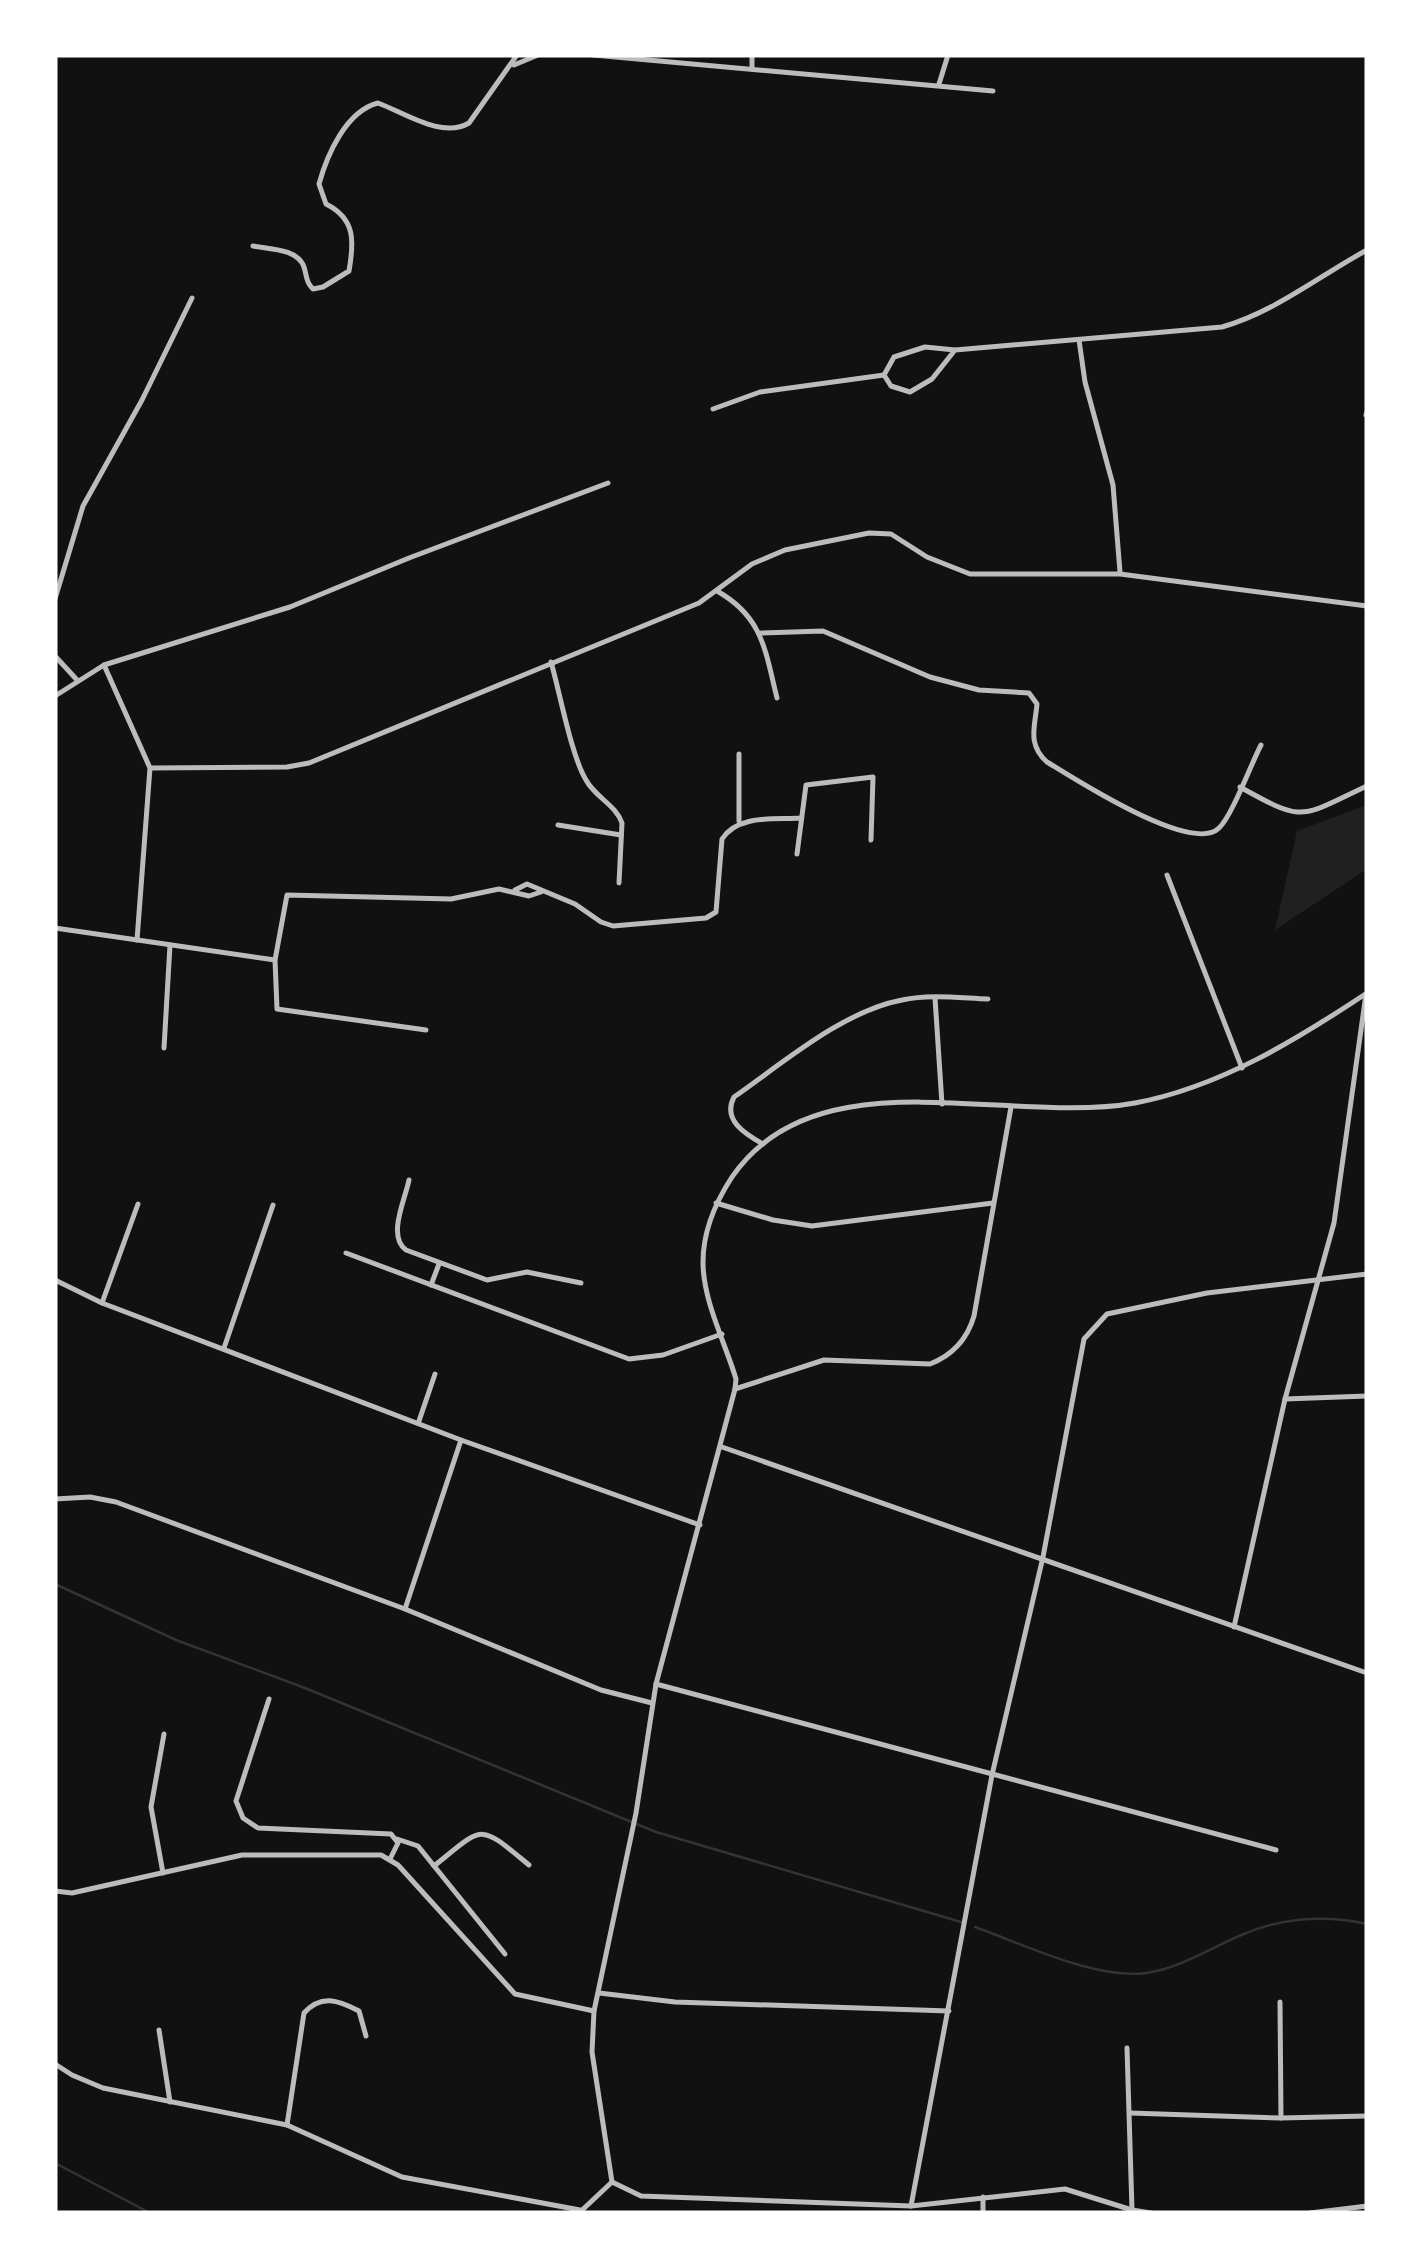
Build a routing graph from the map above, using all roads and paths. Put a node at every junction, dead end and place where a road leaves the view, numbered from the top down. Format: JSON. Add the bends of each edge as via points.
{"nodes":[{"id":1,"x":517,"y":55,"type":"edge"},
{"id":2,"x":538,"y":55,"type":"edge"},
{"id":3,"x":593,"y":55,"type":"edge"},
{"id":4,"x":752,"y":55,"type":"edge"},
{"id":5,"x":948,"y":55,"type":"edge"},
{"id":6,"x":512,"y":67,"type":"junction"},
{"id":7,"x":752,"y":68,"type":"junction"},
{"id":8,"x":940,"y":84,"type":"junction"},
{"id":9,"x":994,"y":90,"type":"dead end"},
{"id":10,"x":253,"y":246,"type":"dead end"},
{"id":11,"x":1367,"y":250,"type":"edge"},
{"id":12,"x":192,"y":298,"type":"dead end"},
{"id":13,"x":1079,"y":340,"type":"junction"},
{"id":14,"x":955,"y":350,"type":"junction"},
{"id":15,"x":884,"y":375,"type":"junction"},
{"id":16,"x":713,"y":409,"type":"dead end"},
{"id":17,"x":608,"y":483,"type":"dead end"},
{"id":18,"x":1120,"y":574,"type":"junction"},
{"id":19,"x":717,"y":591,"type":"junction"},
{"id":20,"x":55,"y":599,"type":"edge"},
{"id":21,"x":1367,"y":606,"type":"edge"},
{"id":22,"x":761,"y":633,"type":"junction"},
{"id":23,"x":55,"y":656,"type":"edge"},
{"id":24,"x":551,"y":662,"type":"junction"},
{"id":25,"x":104,"y":664,"type":"junction"},
{"id":26,"x":78,"y":681,"type":"junction"},
{"id":27,"x":55,"y":696,"type":"edge"},
{"id":28,"x":776,"y":698,"type":"dead end"},
{"id":29,"x":1260,"y":745,"type":"dead end"},
{"id":30,"x":739,"y":754,"type":"dead end"},
{"id":31,"x":150,"y":768,"type":"junction"},
{"id":32,"x":1367,"y":786,"type":"edge"},
{"id":33,"x":1240,"y":788,"type":"junction"},
{"id":34,"x":801,"y":818,"type":"junction"},
{"id":35,"x":739,"y":823,"type":"junction"},
{"id":36,"x":558,"y":825,"type":"dead end"},
{"id":37,"x":621,"y":834,"type":"junction"},
{"id":38,"x":872,"y":840,"type":"dead end"},
{"id":39,"x":798,"y":854,"type":"dead end"},
{"id":40,"x":1167,"y":874,"type":"dead end"},
{"id":41,"x":620,"y":884,"type":"dead end"},
{"id":42,"x":55,"y":928,"type":"edge"},
{"id":43,"x":137,"y":940,"type":"junction"},
{"id":44,"x":170,"y":945,"type":"junction"},
{"id":45,"x":275,"y":960,"type":"junction"},
{"id":46,"x":1366,"y":993,"type":"edge"},
{"id":47,"x":935,"y":997,"type":"junction"},
{"id":48,"x":988,"y":1000,"type":"dead end"},
{"id":49,"x":426,"y":1030,"type":"dead end"},
{"id":50,"x":164,"y":1048,"type":"dead end"},
{"id":51,"x":1242,"y":1068,"type":"junction"},
{"id":52,"x":942,"y":1104,"type":"junction"},
{"id":53,"x":1010,"y":1108,"type":"junction"},
{"id":54,"x":763,"y":1144,"type":"junction"},
{"id":55,"x":409,"y":1180,"type":"dead end"},
{"id":56,"x":716,"y":1203,"type":"junction"},
{"id":57,"x":993,"y":1203,"type":"junction"},
{"id":58,"x":138,"y":1204,"type":"dead end"},
{"id":59,"x":273,"y":1205,"type":"dead end"},
{"id":60,"x":346,"y":1253,"type":"dead end"},
{"id":61,"x":439,"y":1264,"type":"junction"},
{"id":62,"x":1367,"y":1274,"type":"edge"},
{"id":63,"x":1321,"y":1278,"type":"junction"},
{"id":64,"x":55,"y":1280,"type":"edge"},
{"id":65,"x":581,"y":1282,"type":"dead end"},
{"id":66,"x":431,"y":1285,"type":"junction"},
{"id":67,"x":102,"y":1303,"type":"junction"},
{"id":68,"x":722,"y":1334,"type":"junction"},
{"id":69,"x":224,"y":1350,"type":"junction"},
{"id":70,"x":435,"y":1374,"type":"dead end"},
{"id":71,"x":736,"y":1389,"type":"junction"},
{"id":72,"x":1367,"y":1396,"type":"edge"},
{"id":73,"x":1285,"y":1399,"type":"junction"},
{"id":74,"x":418,"y":1421,"type":"junction"},
{"id":75,"x":461,"y":1440,"type":"junction"},
{"id":76,"x":722,"y":1446,"type":"junction"},
{"id":77,"x":55,"y":1499,"type":"edge"},
{"id":78,"x":700,"y":1525,"type":"junction"},
{"id":79,"x":1043,"y":1557,"type":"junction"},
{"id":80,"x":404,"y":1609,"type":"junction"},
{"id":81,"x":1234,"y":1626,"type":"junction"},
{"id":82,"x":1367,"y":1673,"type":"edge"},
{"id":83,"x":656,"y":1684,"type":"junction"},
{"id":84,"x":270,"y":1699,"type":"dead end"},
{"id":85,"x":652,"y":1703,"type":"junction"},
{"id":86,"x":164,"y":1734,"type":"dead end"},
{"id":87,"x":992,"y":1776,"type":"junction"},
{"id":88,"x":397,"y":1839,"type":"junction"},
{"id":89,"x":1276,"y":1850,"type":"dead end"},
{"id":90,"x":390,"y":1859,"type":"junction"},
{"id":91,"x":529,"y":1865,"type":"dead end"},
{"id":92,"x":434,"y":1866,"type":"junction"},
{"id":93,"x":163,"y":1872,"type":"junction"},
{"id":94,"x":55,"y":1892,"type":"edge"},
{"id":95,"x":505,"y":1954,"type":"dead end"},
{"id":96,"x":599,"y":1993,"type":"junction"},
{"id":97,"x":1280,"y":2002,"type":"dead end"},
{"id":98,"x":594,"y":2011,"type":"junction"},
{"id":99,"x":949,"y":2011,"type":"junction"},
{"id":100,"x":158,"y":2030,"type":"dead end"},
{"id":101,"x":366,"y":2036,"type":"dead end"},
{"id":102,"x":1127,"y":2048,"type":"dead end"},
{"id":103,"x":55,"y":2064,"type":"edge"},
{"id":104,"x":170,"y":2102,"type":"junction"},
{"id":105,"x":1130,"y":2113,"type":"junction"},
{"id":106,"x":1367,"y":2116,"type":"edge"},
{"id":107,"x":1281,"y":2118,"type":"junction"},
{"id":108,"x":287,"y":2125,"type":"junction"},
{"id":109,"x":612,"y":2182,"type":"junction"},
{"id":110,"x":982,"y":2197,"type":"junction"},
{"id":111,"x":911,"y":2206,"type":"junction"},
{"id":112,"x":1367,"y":2206,"type":"edge"},
{"id":113,"x":1132,"y":2210,"type":"edge"},
{"id":114,"x":579,"y":2211,"type":"edge"},
{"id":115,"x":982,"y":2213,"type":"edge"},
{"id":116,"x":1151,"y":2213,"type":"edge"},
{"id":117,"x":1310,"y":2213,"type":"edge"}],
"edges":[{"from":1,"to":6,"type":"street"},
{"from":2,"to":6,"type":"street"},
{"from":3,"to":7,"type":"street"},
{"from":4,"to":7,"type":"street"},
{"from":5,"to":8,"type":"street"},
{"from":6,"to":10,"type":"street","via":[[460,129],[378,103],[363,109],[336,141],[319,184],[354,240],[349,271],[338,280],[313,289],[293,254]]},
{"from":7,"to":8,"type":"street"},
{"from":8,"to":9,"type":"street"},
{"from":11,"to":13,"type":"street","via":[[1242,322]]},
{"from":12,"to":20,"type":"street","via":[[83,506]]},
{"from":13,"to":14,"type":"street"},
{"from":13,"to":18,"type":"street","via":[[1113,485]]},
{"from":14,"to":15,"type":"street","via":[[903,352]]},
{"from":14,"to":15,"type":"street","via":[[932,379],[910,392],[891,386]]},
{"from":15,"to":16,"type":"street","via":[[760,392]]},
{"from":17,"to":25,"type":"street","via":[[290,607]]},
{"from":18,"to":19,"type":"street","via":[[970,574],[891,534],[870,534],[785,550],[752,564]]},
{"from":18,"to":21,"type":"street"},
{"from":19,"to":22,"type":"street","via":[[741,606]]},
{"from":19,"to":24,"type":"street"},
{"from":22,"to":28,"type":"street"},
{"from":22,"to":33,"type":"street","via":[[823,631],[930,677],[979,690],[1029,693],[1037,704],[1033,741],[1046,762],[1098,795],[1192,836],[1222,825]]},
{"from":23,"to":26,"type":"street"},
{"from":24,"to":31,"type":"street","via":[[309,763]]},
{"from":24,"to":37,"type":"street","via":[[584,777],[619,815]]},
{"from":25,"to":26,"type":"street"},
{"from":25,"to":31,"type":"street"},
{"from":26,"to":27,"type":"street"},
{"from":29,"to":33,"type":"street"},
{"from":30,"to":35,"type":"street"},
{"from":31,"to":43,"type":"street"},
{"from":32,"to":33,"type":"street","via":[[1300,814]]},
{"from":34,"to":35,"type":"street"},
{"from":34,"to":38,"type":"street","via":[[806,785],[873,777]]},
{"from":34,"to":39,"type":"street"},
{"from":35,"to":45,"type":"street","via":[[722,839],[713,916],[614,926],[541,892],[499,889],[450,899],[292,893],[285,898]]},
{"from":36,"to":37,"type":"street"},
{"from":37,"to":41,"type":"street"},
{"from":40,"to":51,"type":"street"},
{"from":42,"to":43,"type":"street"},
{"from":43,"to":44,"type":"street"},
{"from":44,"to":45,"type":"street"},
{"from":44,"to":50,"type":"street"},
{"from":45,"to":49,"type":"street","via":[[277,1008]]},
{"from":46,"to":51,"type":"street"},
{"from":46,"to":63,"type":"street"},
{"from":47,"to":48,"type":"street"},
{"from":47,"to":52,"type":"street"},
{"from":47,"to":54,"type":"street","via":[[905,999],[850,1019],[734,1096],[730,1115]]},
{"from":51,"to":53,"type":"street","via":[[1131,1104]]},
{"from":52,"to":53,"type":"street"},
{"from":52,"to":54,"type":"street","via":[[820,1112]]},
{"from":53,"to":57,"type":"street"},
{"from":54,"to":56,"type":"street"},
{"from":55,"to":61,"type":"street","via":[[396,1240]]},
{"from":56,"to":57,"type":"street","via":[[812,1226]]},
{"from":56,"to":68,"type":"street","via":[[703,1264]]},
{"from":57,"to":71,"type":"street","via":[[969,1335],[944,1359],[824,1360]]},
{"from":58,"to":67,"type":"street"},
{"from":59,"to":69,"type":"street"},
{"from":60,"to":66,"type":"street"},
{"from":61,"to":65,"type":"street","via":[[487,1280],[527,1272]]},
{"from":61,"to":66,"type":"street"},
{"from":62,"to":63,"type":"street"},
{"from":63,"to":73,"type":"street"},
{"from":63,"to":79,"type":"street","via":[[1108,1314],[1084,1339]]},
{"from":64,"to":67,"type":"street"},
{"from":66,"to":68,"type":"street","via":[[630,1360]]},
{"from":67,"to":69,"type":"street"},
{"from":68,"to":71,"type":"street"},
{"from":69,"to":74,"type":"street"},
{"from":70,"to":74,"type":"street"},
{"from":71,"to":76,"type":"street"},
{"from":72,"to":73,"type":"street"},
{"from":73,"to":81,"type":"street"},
{"from":74,"to":75,"type":"street"},
{"from":75,"to":78,"type":"street"},
{"from":75,"to":80,"type":"street"},
{"from":76,"to":78,"type":"street"},
{"from":76,"to":79,"type":"street"},
{"from":77,"to":80,"type":"street","via":[[116,1502]]},
{"from":78,"to":83,"type":"street"},
{"from":79,"to":81,"type":"street"},
{"from":79,"to":87,"type":"street"},
{"from":80,"to":85,"type":"street","via":[[601,1690]]},
{"from":81,"to":82,"type":"street"},
{"from":83,"to":85,"type":"street"},
{"from":83,"to":87,"type":"street"},
{"from":84,"to":88,"type":"street","via":[[236,1801],[243,1818],[258,1828]]},
{"from":85,"to":96,"type":"street"},
{"from":86,"to":93,"type":"street","via":[[151,1807]]},
{"from":87,"to":89,"type":"street"},
{"from":87,"to":99,"type":"street"},
{"from":88,"to":90,"type":"street"},
{"from":88,"to":92,"type":"street","via":[[418,1846]]},
{"from":90,"to":93,"type":"street","via":[[242,1855]]},
{"from":90,"to":98,"type":"street","via":[[515,1994]]},
{"from":91,"to":92,"type":"street","via":[[481,1832]]},
{"from":92,"to":95,"type":"street"},
{"from":93,"to":94,"type":"street"},
{"from":96,"to":98,"type":"street"},
{"from":96,"to":99,"type":"street","via":[[675,2002]]},
{"from":97,"to":107,"type":"street"},
{"from":98,"to":109,"type":"street","via":[[592,2052]]},
{"from":99,"to":111,"type":"street"},
{"from":100,"to":104,"type":"street"},
{"from":101,"to":108,"type":"street","via":[[359,2011],[340,2000],[308,2008]]},
{"from":102,"to":105,"type":"street"},
{"from":103,"to":104,"type":"street","via":[[104,2088]]},
{"from":104,"to":108,"type":"street"},
{"from":105,"to":107,"type":"street"},
{"from":105,"to":113,"type":"street"},
{"from":106,"to":107,"type":"street"},
{"from":108,"to":114,"type":"street","via":[[402,2177]]},
{"from":109,"to":111,"type":"street","via":[[641,2196]]},
{"from":109,"to":114,"type":"street"},
{"from":110,"to":111,"type":"street"},
{"from":110,"to":113,"type":"street","via":[[1065,2189]]},
{"from":110,"to":115,"type":"street"},
{"from":112,"to":117,"type":"street"},
{"from":113,"to":116,"type":"street"}]}
